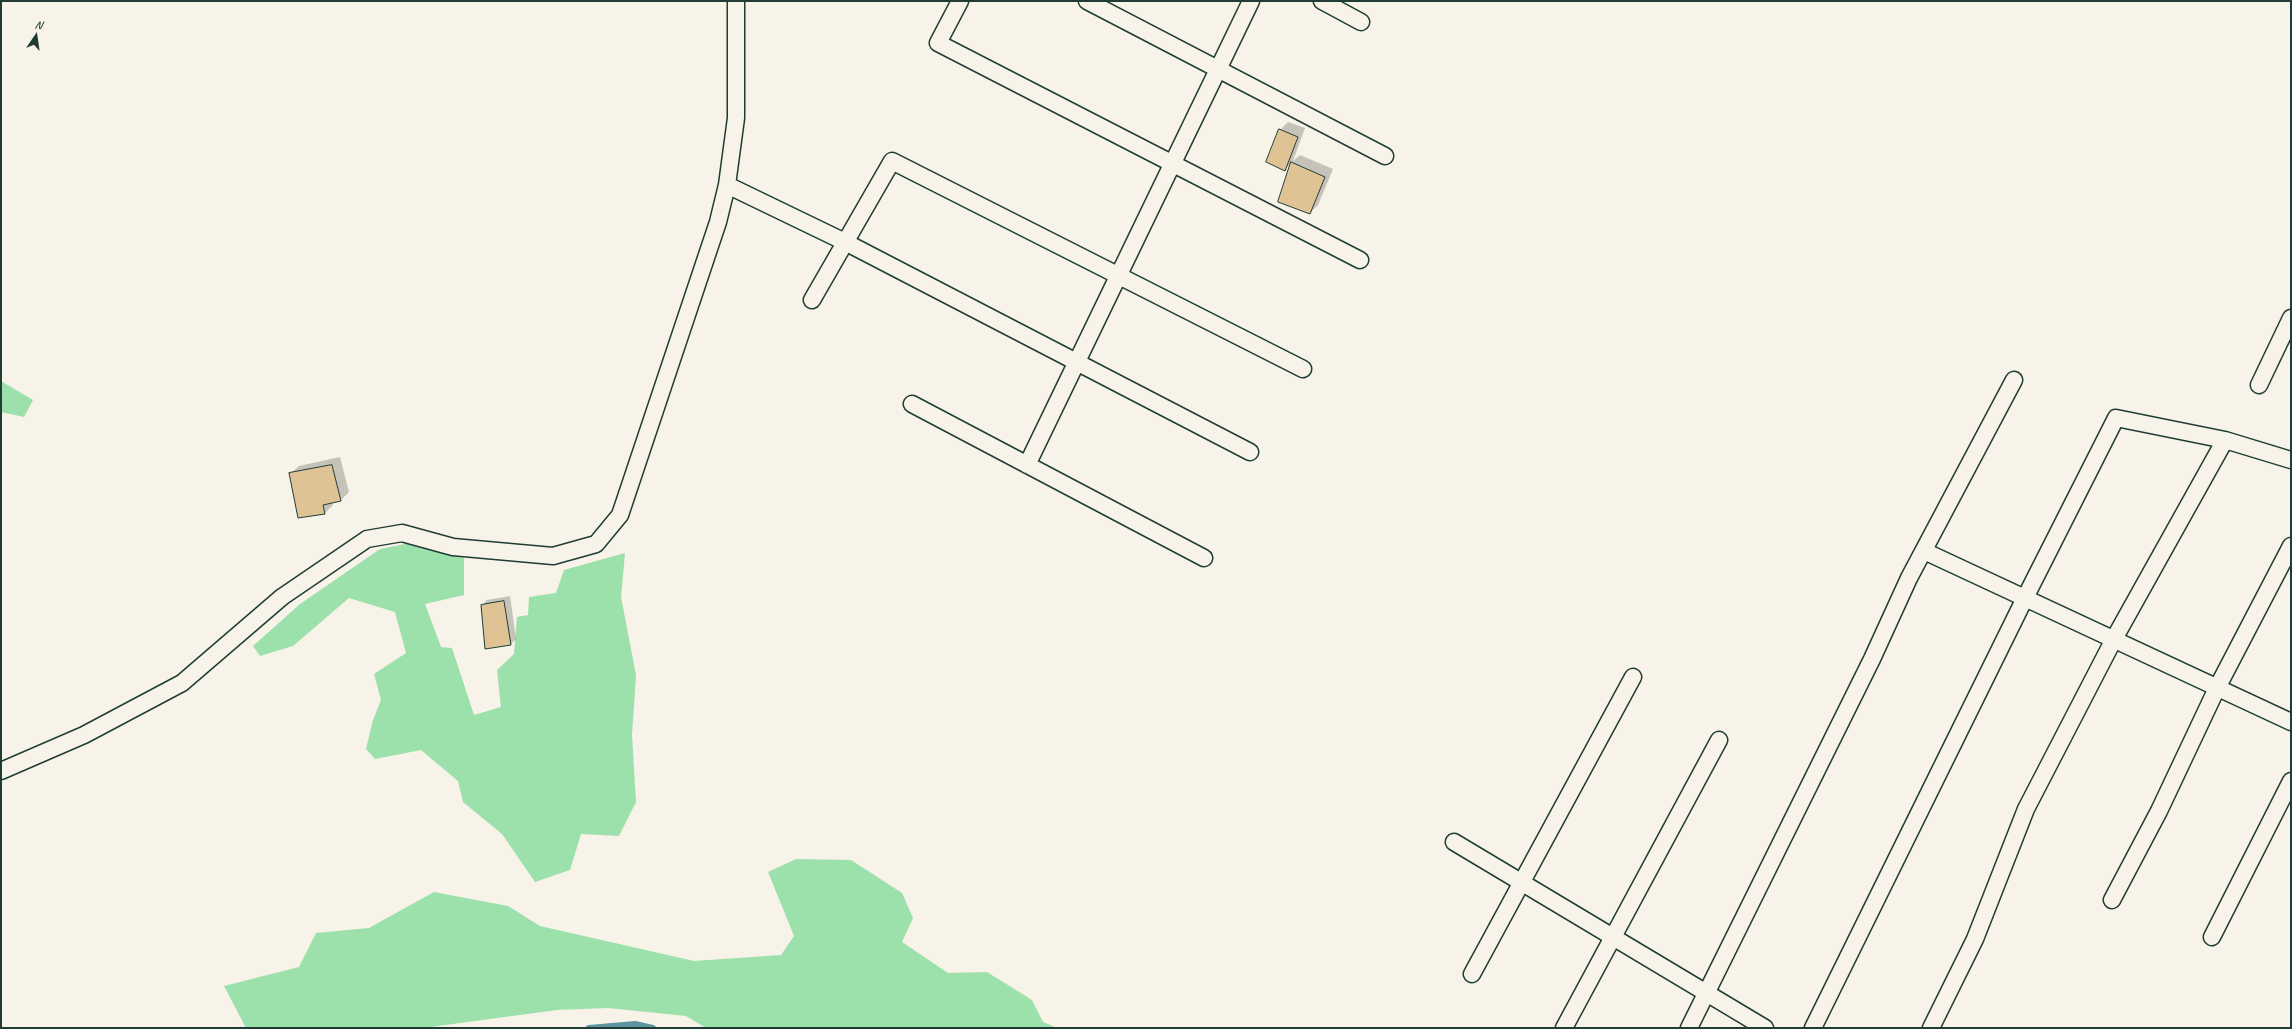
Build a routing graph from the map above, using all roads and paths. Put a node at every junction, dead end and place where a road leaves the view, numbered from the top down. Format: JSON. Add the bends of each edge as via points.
{"nodes":[{"id":1,"x":736,"y":1,"type":"edge"},
{"id":2,"x":960,"y":1,"type":"edge"},
{"id":3,"x":1087,"y":1,"type":"edge"},
{"id":4,"x":1251,"y":1,"type":"edge"},
{"id":5,"x":1322,"y":1,"type":"edge"},
{"id":6,"x":1362,"y":22,"type":"dead end"},
{"id":7,"x":1218,"y":69,"type":"junction"},
{"id":8,"x":1385,"y":156,"type":"dead end"},
{"id":9,"x":1172,"y":165,"type":"junction"},
{"id":10,"x":727,"y":185,"type":"junction"},
{"id":11,"x":845,"y":242,"type":"junction"},
{"id":12,"x":1360,"y":260,"type":"dead end"},
{"id":13,"x":1119,"y":275,"type":"junction"},
{"id":14,"x":812,"y":300,"type":"dead end"},
{"id":15,"x":2291,"y":318,"type":"edge"},
{"id":16,"x":1077,"y":361,"type":"junction"},
{"id":17,"x":1303,"y":369,"type":"dead end"},
{"id":18,"x":2014,"y":380,"type":"dead end"},
{"id":19,"x":2259,"y":385,"type":"dead end"},
{"id":20,"x":912,"y":404,"type":"dead end"},
{"id":21,"x":2225,"y":440,"type":"junction"},
{"id":22,"x":1250,"y":452,"type":"dead end"},
{"id":23,"x":2291,"y":460,"type":"edge"},
{"id":24,"x":1027,"y":465,"type":"junction"},
{"id":25,"x":2291,"y":546,"type":"edge"},
{"id":26,"x":1924,"y":552,"type":"junction"},
{"id":27,"x":1204,"y":558,"type":"dead end"},
{"id":28,"x":2025,"y":598,"type":"junction"},
{"id":29,"x":2114,"y":639,"type":"junction"},
{"id":30,"x":1633,"y":677,"type":"dead end"},
{"id":31,"x":2217,"y":688,"type":"junction"},
{"id":32,"x":2291,"y":722,"type":"edge"},
{"id":33,"x":1719,"y":740,"type":"dead end"},
{"id":34,"x":1,"y":771,"type":"edge"},
{"id":35,"x":2291,"y":781,"type":"edge"},
{"id":36,"x":1454,"y":842,"type":"dead end"},
{"id":37,"x":1522,"y":883,"type":"junction"},
{"id":38,"x":2112,"y":900,"type":"dead end"},
{"id":39,"x":1613,"y":937,"type":"junction"},
{"id":40,"x":2212,"y":937,"type":"dead end"},
{"id":41,"x":1472,"y":974,"type":"dead end"},
{"id":42,"x":1707,"y":993,"type":"junction"},
{"id":43,"x":1564,"y":1028,"type":"edge"},
{"id":44,"x":1689,"y":1028,"type":"edge"},
{"id":45,"x":1765,"y":1028,"type":"edge"},
{"id":46,"x":1814,"y":1028,"type":"edge"},
{"id":47,"x":1931,"y":1028,"type":"edge"}],
"edges":[{"from":1,"to":10,"type":"street","via":[[736,118]]},
{"from":2,"to":9,"type":"street","via":[[938,43]]},
{"from":3,"to":7,"type":"street"},
{"from":4,"to":7,"type":"street"},
{"from":5,"to":6,"type":"street"},
{"from":7,"to":8,"type":"street"},
{"from":7,"to":9,"type":"street"},
{"from":9,"to":12,"type":"street"},
{"from":9,"to":13,"type":"street"},
{"from":10,"to":11,"type":"street"},
{"from":10,"to":34,"type":"street","via":[[718,222],[620,515],[596,544],[553,556],[453,547],[402,533],[367,539],[282,597],[182,683],[84,735]]},
{"from":11,"to":13,"type":"street","via":[[892,161]]},
{"from":11,"to":14,"type":"street"},
{"from":11,"to":16,"type":"street"},
{"from":13,"to":16,"type":"street"},
{"from":13,"to":17,"type":"street"},
{"from":15,"to":19,"type":"street"},
{"from":16,"to":22,"type":"street"},
{"from":16,"to":24,"type":"street"},
{"from":18,"to":26,"type":"street"},
{"from":20,"to":24,"type":"street"},
{"from":21,"to":23,"type":"street"},
{"from":21,"to":28,"type":"street","via":[[2116,418]]},
{"from":21,"to":29,"type":"street"},
{"from":24,"to":27,"type":"street"},
{"from":25,"to":31,"type":"street"},
{"from":26,"to":28,"type":"street"},
{"from":26,"to":42,"type":"street","via":[[1908,578],[1872,658]]},
{"from":28,"to":29,"type":"street"},
{"from":28,"to":46,"type":"street"},
{"from":29,"to":31,"type":"street"},
{"from":29,"to":47,"type":"street","via":[[2026,809],[1975,939]]},
{"from":30,"to":37,"type":"street"},
{"from":31,"to":32,"type":"street"},
{"from":31,"to":38,"type":"street","via":[[2159,811]]},
{"from":33,"to":39,"type":"street"},
{"from":35,"to":40,"type":"street"},
{"from":36,"to":37,"type":"street"},
{"from":37,"to":39,"type":"street"},
{"from":37,"to":41,"type":"street"},
{"from":39,"to":42,"type":"street"},
{"from":39,"to":43,"type":"street"},
{"from":42,"to":44,"type":"street"},
{"from":42,"to":45,"type":"street"}]}
